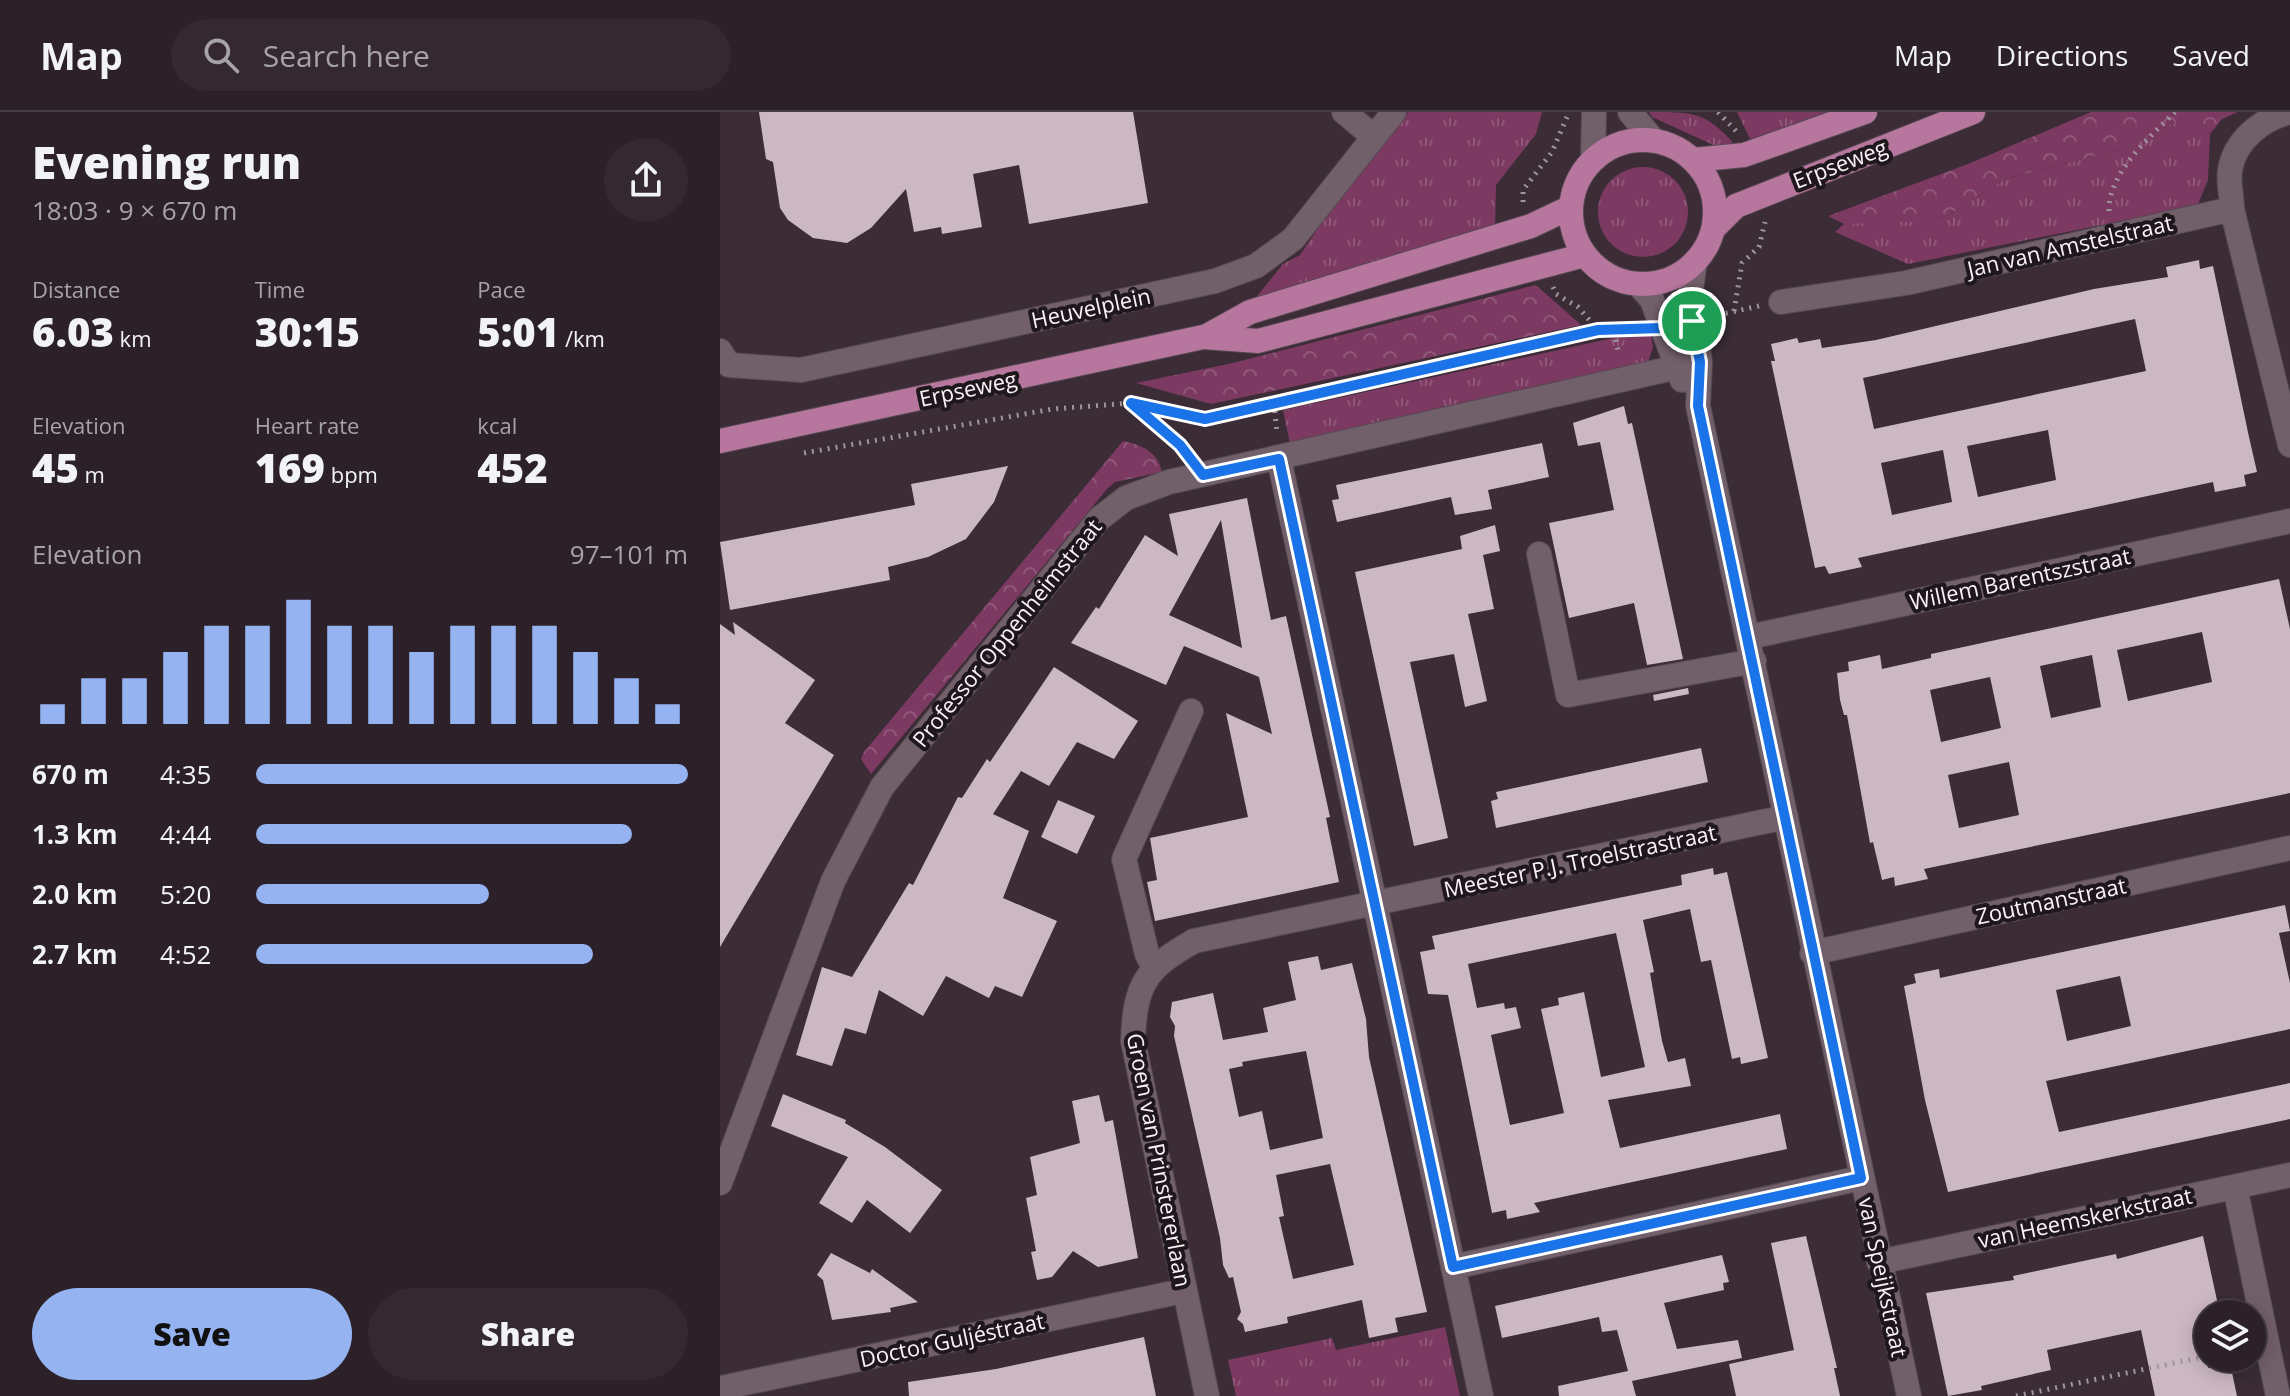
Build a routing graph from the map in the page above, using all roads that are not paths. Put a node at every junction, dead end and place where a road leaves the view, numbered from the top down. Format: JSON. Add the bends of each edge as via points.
{"nodes":[{"id":1,"x":1344,"y":112,"type":"edge"},
{"id":2,"x":1394,"y":112,"type":"edge"},
{"id":3,"x":1594,"y":112,"type":"edge"},
{"id":4,"x":1630,"y":112,"type":"edge"},
{"id":5,"x":1865,"y":112,"type":"edge"},
{"id":6,"x":1973,"y":112,"type":"edge"},
{"id":7,"x":2290,"y":112,"type":"edge"},
{"id":8,"x":1374,"y":137,"type":"junction"},
{"id":9,"x":1654,"y":141,"type":"junction"},
{"id":10,"x":1593,"y":160,"type":"junction"},
{"id":11,"x":1693,"y":160,"type":"junction"},
{"id":12,"x":1571,"y":207,"type":"junction"},
{"id":13,"x":2232,"y":209,"type":"junction"},
{"id":14,"x":1714,"y":228,"type":"junction"},
{"id":15,"x":1585,"y":255,"type":"junction"},
{"id":16,"x":1695,"y":262,"type":"junction"},
{"id":17,"x":1639,"y":285,"type":"junction"},
{"id":18,"x":1781,"y":302,"type":"road end"},
{"id":19,"x":1203,"y":337,"type":"junction"},
{"id":20,"x":720,"y":351,"type":"edge"},
{"id":21,"x":1700,"y":362,"type":"junction"},
{"id":22,"x":1675,"y":368,"type":"junction"},
{"id":23,"x":1698,"y":406,"type":"junction"},
{"id":24,"x":724,"y":439,"type":"edge"},
{"id":25,"x":2290,"y":445,"type":"edge"},
{"id":26,"x":1279,"y":459,"type":"junction"},
{"id":27,"x":2290,"y":521,"type":"edge"},
{"id":28,"x":1539,"y":554,"type":"dead end"},
{"id":29,"x":1752,"y":649,"type":"junction"},
{"id":30,"x":1191,"y":711,"type":"dead end"},
{"id":31,"x":1786,"y":817,"type":"junction"},
{"id":32,"x":2290,"y":848,"type":"edge"},
{"id":33,"x":1375,"y":904,"type":"junction"},
{"id":34,"x":1812,"y":953,"type":"junction"},
{"id":35,"x":1154,"y":967,"type":"junction"},
{"id":36,"x":2290,"y":1175,"type":"edge"},
{"id":37,"x":1861,"y":1178,"type":"junction"},
{"id":38,"x":720,"y":1183,"type":"edge"},
{"id":39,"x":2235,"y":1187,"type":"junction"},
{"id":40,"x":1879,"y":1262,"type":"junction"},
{"id":41,"x":1453,"y":1267,"type":"junction"},
{"id":42,"x":1183,"y":1291,"type":"junction"},
{"id":43,"x":722,"y":1389,"type":"edge"},
{"id":44,"x":1207,"y":1396,"type":"edge"},
{"id":45,"x":1481,"y":1396,"type":"edge"},
{"id":46,"x":1909,"y":1396,"type":"edge"},
{"id":47,"x":2278,"y":1396,"type":"edge"}],
"edges":[{"from":1,"to":8,"type":"street"},
{"from":2,"to":8,"type":"street"},
{"from":3,"to":10,"type":"street"},
{"from":4,"to":9,"type":"street"},
{"from":5,"to":11,"type":"main road","name":"Erpseweg","via":[[1744,155]]},
{"from":6,"to":14,"type":"main road","name":"Erpseweg","via":[[1736,206]]},
{"from":7,"to":13,"type":"street","via":[[2269,117],[2243,140],[2230,171]]},
{"from":8,"to":20,"type":"street","name":"Heuvelplein","via":[[1293,239],[1256,266],[1215,281],[801,370],[729,365]]},
{"from":9,"to":10,"type":"main road","via":[[1624,143]]},
{"from":9,"to":11,"type":"main road"},
{"from":10,"to":12,"type":"main road","via":[[1582,173]]},
{"from":11,"to":14,"type":"main road","via":[[1714,199]]},
{"from":12,"to":15,"type":"main road"},
{"from":12,"to":19,"type":"main road","name":"Erpseweg","via":[[1531,226],[1250,312]]},
{"from":13,"to":18,"type":"street","name":"Jan van Amstelstraat","via":[[1906,283]]},
{"from":13,"to":25,"type":"street"},
{"from":14,"to":16,"type":"main road"},
{"from":15,"to":17,"type":"main road","via":[[1608,276]]},
{"from":15,"to":19,"type":"main road","name":"Erpseweg","via":[[1258,341]]},
{"from":16,"to":17,"type":"main road","via":[[1675,277]]},
{"from":16,"to":21,"type":"street","name":"van Speijkstraat","via":[[1692,321]]},
{"from":17,"to":22,"type":"street","name":"van Speijkstraat","via":[[1652,300]]},
{"from":19,"to":24,"type":"main road","name":"Erpseweg"},
{"from":21,"to":22,"type":"street","name":"Professor Oppenheimstraat"},
{"from":21,"to":23,"type":"street","name":"van Speijkstraat"},
{"from":22,"to":23,"type":"street","name":"van Speijkstraat"},
{"from":22,"to":26,"type":"street","name":"Professor Oppenheimstraat"},
{"from":23,"to":29,"type":"street","name":"van Speijkstraat"},
{"from":26,"to":33,"type":"street"},
{"from":26,"to":38,"type":"street","name":"Professor Oppenheimstraat","via":[[1169,482],[1126,498],[1099,519],[882,787],[833,881]]},
{"from":27,"to":29,"type":"street","name":"Willem Barentszstraat"},
{"from":28,"to":29,"type":"street","name":"Willem Barentszstraat","via":[[1568,695]]},
{"from":29,"to":31,"type":"street","name":"van Speijkstraat"},
{"from":30,"to":35,"type":"street","via":[[1124,859]]},
{"from":31,"to":33,"type":"street","name":"Meester P.J. Troelstrastraat"},
{"from":31,"to":34,"type":"street","name":"van Speijkstraat"},
{"from":32,"to":34,"type":"street","name":"Zoutmanstraat"},
{"from":33,"to":35,"type":"street","name":"Groen van Prinstererlaan","via":[[1194,941]]},
{"from":33,"to":41,"type":"street"},
{"from":34,"to":37,"type":"street","name":"van Speijkstraat"},
{"from":35,"to":42,"type":"street","name":"Groen van Prinstererlaan","via":[[1134,1006],[1133,1041]]},
{"from":36,"to":39,"type":"street","name":"van Heemskerkstraat"},
{"from":37,"to":40,"type":"street","name":"van Speijkstraat"},
{"from":37,"to":41,"type":"street"},
{"from":39,"to":40,"type":"street","name":"van Heemskerkstraat"},
{"from":39,"to":47,"type":"street"},
{"from":40,"to":46,"type":"street","name":"van Speijkstraat"},
{"from":41,"to":45,"type":"street"},
{"from":42,"to":43,"type":"street","name":"Doctor Guljéstraat"},
{"from":42,"to":44,"type":"street","name":"Groen van Prinstererlaan"}]}
